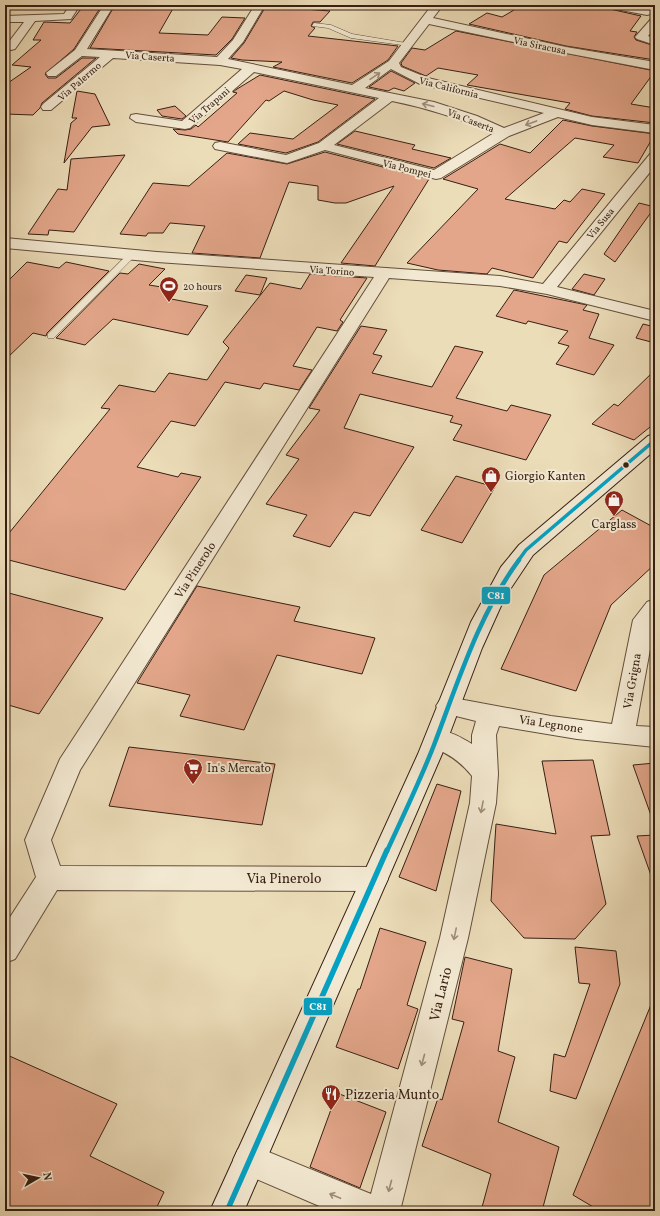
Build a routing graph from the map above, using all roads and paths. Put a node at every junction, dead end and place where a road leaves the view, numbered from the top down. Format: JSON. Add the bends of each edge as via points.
{"nodes":[{"id":1,"x":75,"y":5,"type":"edge"},
{"id":2,"x":109,"y":5,"type":"edge"},
{"id":3,"x":260,"y":5,"type":"edge"},
{"id":4,"x":438,"y":5,"type":"edge"},
{"id":5,"x":610,"y":5,"type":"edge"},
{"id":6,"x":5,"y":8,"type":"edge"},
{"id":7,"x":651,"y":10,"type":"edge"},
{"id":8,"x":32,"y":18,"type":"junction"},
{"id":9,"x":9,"y":19,"type":"edge"},
{"id":10,"x":426,"y":20,"type":"junction"},
{"id":11,"x":655,"y":21,"type":"edge"},
{"id":12,"x":314,"y":25,"type":"dead end"},
{"id":13,"x":655,"y":42,"type":"edge"},
{"id":14,"x":409,"y":44,"type":"junction"},
{"id":15,"x":11,"y":47,"type":"dead end"},
{"id":16,"x":79,"y":52,"type":"junction"},
{"id":17,"x":110,"y":54,"type":"junction"},
{"id":18,"x":220,"y":61,"type":"junction"},
{"id":19,"x":393,"y":63,"type":"junction"},
{"id":20,"x":655,"y":66,"type":"edge"},
{"id":21,"x":251,"y":68,"type":"junction"},
{"id":22,"x":52,"y":73,"type":"dead end"},
{"id":23,"x":356,"y":88,"type":"junction"},
{"id":24,"x":390,"y":96,"type":"junction"},
{"id":25,"x":48,"y":108,"type":"dead end"},
{"id":26,"x":557,"y":113,"type":"junction"},
{"id":27,"x":136,"y":118,"type":"dead end"},
{"id":28,"x":655,"y":129,"type":"edge"},
{"id":29,"x":504,"y":133,"type":"junction"},
{"id":30,"x":220,"y":146,"type":"dead end"},
{"id":31,"x":324,"y":146,"type":"junction"},
{"id":32,"x":655,"y":158,"type":"edge"},
{"id":33,"x":5,"y":242,"type":"edge"},
{"id":34,"x":132,"y":255,"type":"junction"},
{"id":35,"x":384,"y":274,"type":"junction"},
{"id":36,"x":547,"y":289,"type":"junction"},
{"id":37,"x":655,"y":316,"type":"edge"},
{"id":38,"x":50,"y":336,"type":"dead end"},
{"id":39,"x":655,"y":440,"type":"edge"},
{"id":40,"x":655,"y":607,"type":"edge"},
{"id":41,"x":648,"y":629,"type":"edge"},
{"id":42,"x":448,"y":706,"type":"junction"},
{"id":43,"x":490,"y":715,"type":"junction"},
{"id":44,"x":622,"y":735,"type":"junction"},
{"id":45,"x":655,"y":737,"type":"edge"},
{"id":46,"x":437,"y":739,"type":"junction"},
{"id":47,"x":485,"y":774,"type":"junction"},
{"id":48,"x":50,"y":878,"type":"junction"},
{"id":49,"x":374,"y":879,"type":"junction"},
{"id":50,"x":5,"y":950,"type":"edge"},
{"id":51,"x":250,"y":1160,"type":"junction"},
{"id":52,"x":228,"y":1211,"type":"edge"},
{"id":53,"x":371,"y":1211,"type":"edge"},
{"id":54,"x":383,"y":1211,"type":"edge"}],
"edges":[{"from":1,"to":8,"type":"street","via":[[67,17]]},
{"from":2,"to":16,"type":"street","name":"Via Palermo"},
{"from":3,"to":18,"type":"street","via":[[237,42]]},
{"from":4,"to":10,"type":"street"},
{"from":5,"to":7,"type":"street"},
{"from":6,"to":9,"type":"street"},
{"from":8,"to":9,"type":"street"},
{"from":8,"to":15,"type":"street"},
{"from":10,"to":14,"type":"street"},
{"from":10,"to":20,"type":"street","name":"Via Siracusa"},
{"from":11,"to":13,"type":"street","via":[[641,37]]},
{"from":12,"to":14,"type":"lane","via":[[329,26],[351,36]]},
{"from":14,"to":19,"type":"street"},
{"from":16,"to":17,"type":"street","name":"Via Caserta"},
{"from":16,"to":22,"type":"street","name":"Via Palermo"},
{"from":17,"to":18,"type":"street","name":"Via Caserta"},
{"from":17,"to":25,"type":"street","name":"Via Palermo"},
{"from":18,"to":21,"type":"street","name":"Via Caserta"},
{"from":23,"to":19,"type":"street","one_way":true},
{"from":19,"to":26,"type":"street","name":"Via California","via":[[398,70],[424,81]]},
{"from":21,"to":23,"type":"street","name":"Via Caserta"},
{"from":21,"to":27,"type":"street","name":"Via Trapani","via":[[185,125]]},
{"from":23,"to":24,"type":"street","name":"Via Caserta"},
{"from":29,"to":24,"type":"street","name":"Via Caserta","one_way":true,"via":[[430,105]]},
{"from":24,"to":31,"type":"street"},
{"from":26,"to":28,"type":"street","via":[[592,121]]},
{"from":26,"to":29,"type":"street","name":"Via Caserta","one_way":true},
{"from":29,"to":31,"type":"street","name":"Via Pompei","via":[[436,175]]},
{"from":30,"to":31,"type":"street","via":[[287,159]]},
{"from":32,"to":36,"type":"street","name":"Via Susa"},
{"from":33,"to":34,"type":"street","name":"Via Torino"},
{"from":34,"to":35,"type":"street","name":"Via Torino"},
{"from":34,"to":38,"type":"lane"},
{"from":35,"to":36,"type":"street","name":"Via Torino","via":[[487,280]]},
{"from":35,"to":48,"type":"street","name":"Via Pinerolo","via":[[69,766],[38,840]]},
{"from":36,"to":37,"type":"street","name":"Via Torino"},
{"from":39,"to":42,"type":"street","via":[[534,542],[516,562],[486,615]]},
{"from":40,"to":41,"type":"street","name":"Via Grigna","via":[[644,620]]},
{"from":41,"to":44,"type":"street","name":"Via Grigna"},
{"from":42,"to":43,"type":"street","name":"Via Legnone"},
{"from":42,"to":46,"type":"street"},
{"from":43,"to":44,"type":"street","name":"Via Legnone"},
{"from":43,"to":47,"type":"street","name":"Via Lario","via":[[484,736]]},
{"from":44,"to":45,"type":"street","name":"Via Legnone"},
{"from":46,"to":47,"type":"street","via":[[451,743],[466,752]]},
{"from":46,"to":49,"type":"street"},
{"from":47,"to":54,"type":"street","name":"Via Lario","one_way":true,"via":[[483,803],[454,938]]},
{"from":48,"to":49,"type":"street","name":"Via Pinerolo"},
{"from":48,"to":50,"type":"street"},
{"from":49,"to":51,"type":"street"},
{"from":51,"to":52,"type":"street"},
{"from":53,"to":51,"type":"street","one_way":true}]}
